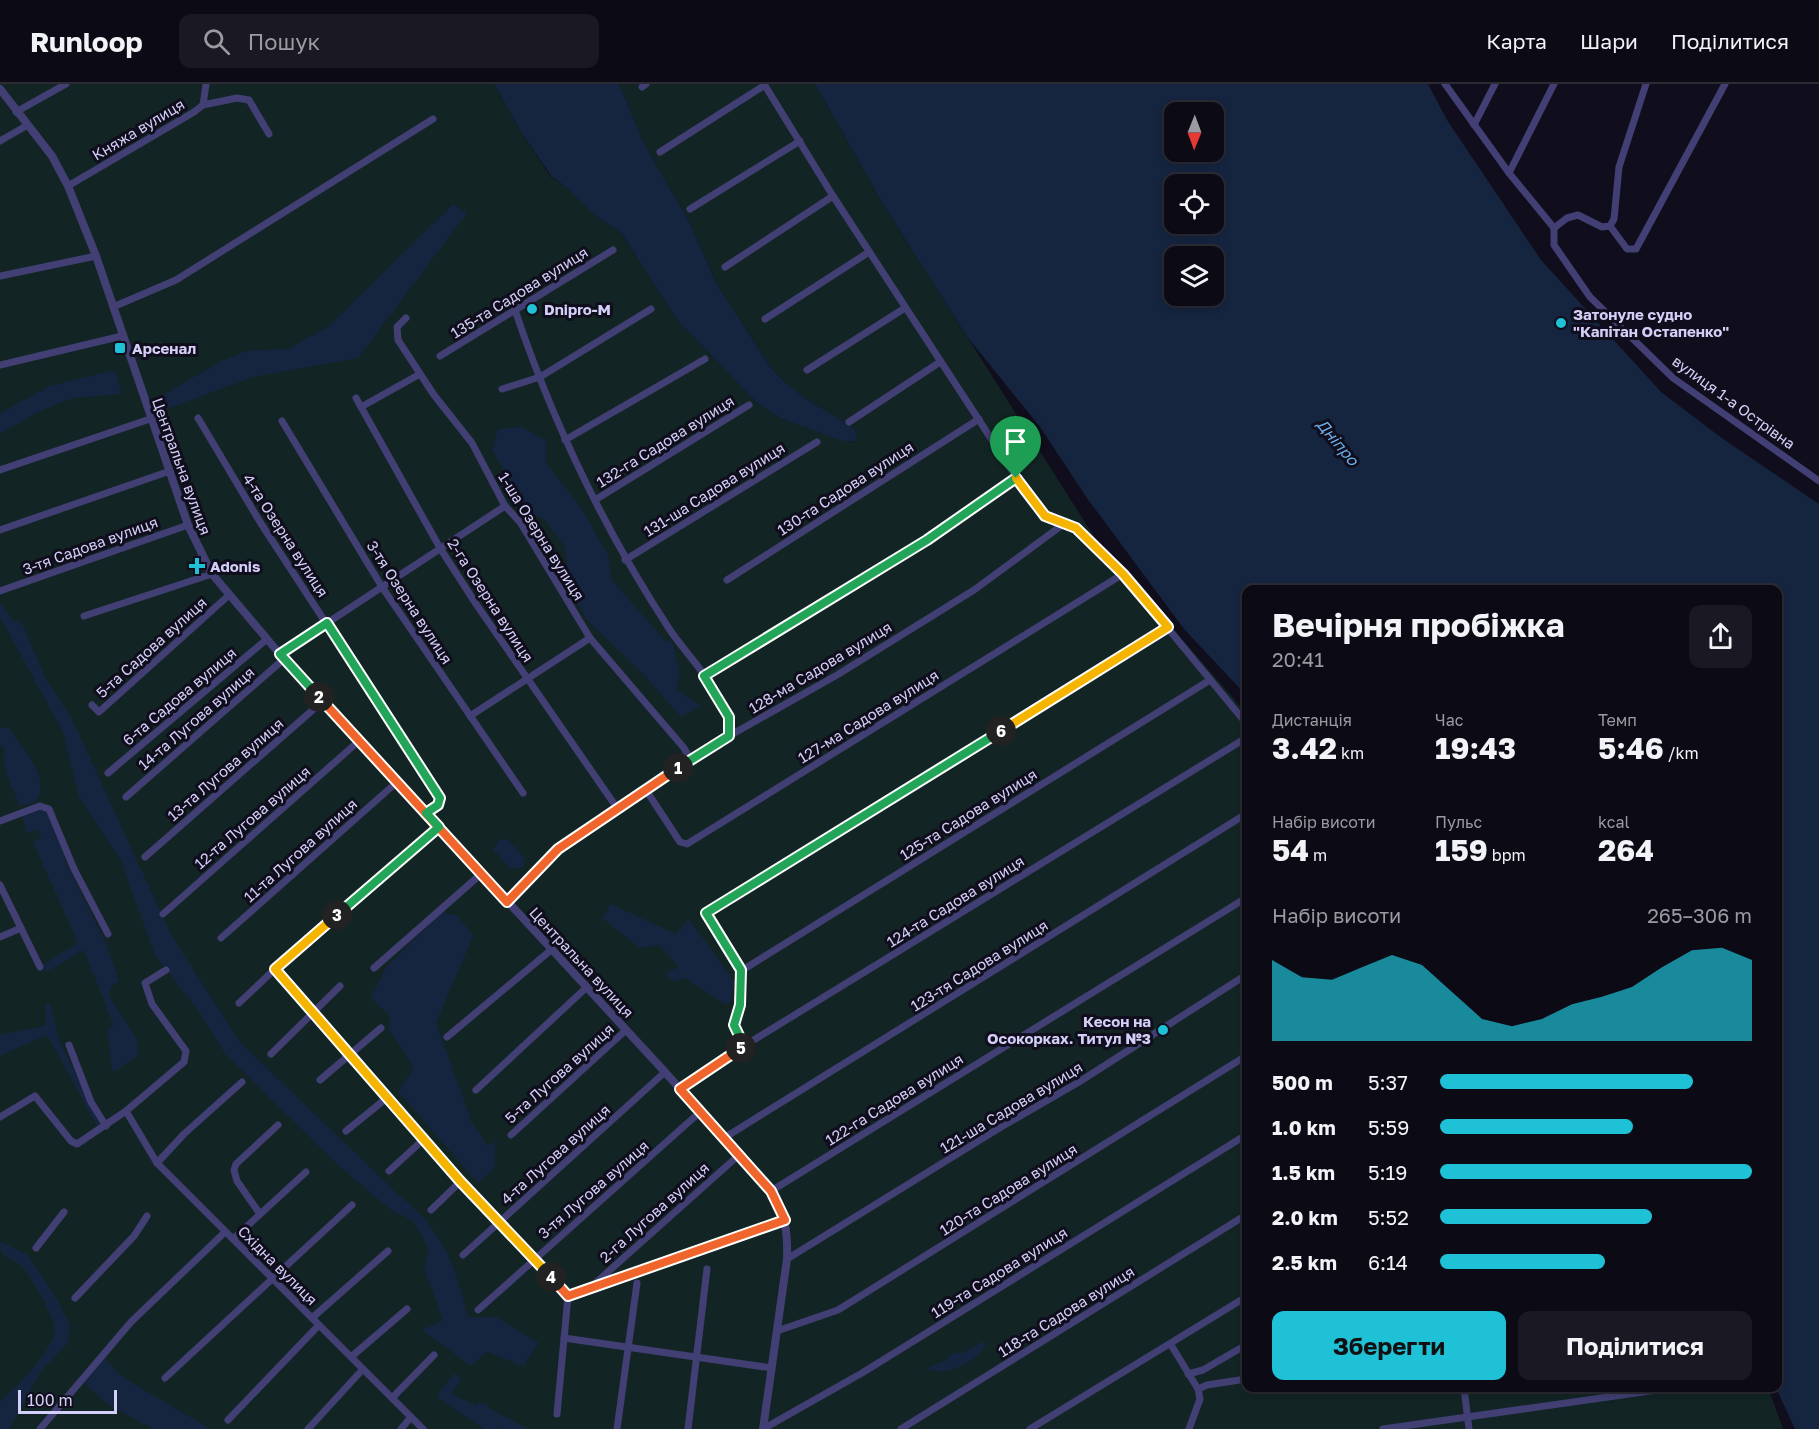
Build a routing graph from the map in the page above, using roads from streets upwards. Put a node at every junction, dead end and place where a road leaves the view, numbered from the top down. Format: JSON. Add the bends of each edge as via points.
{"nodes":[{"id":1,"x":66,"y":84,"type":"edge"},
{"id":2,"x":206,"y":84,"type":"edge"},
{"id":3,"x":1445,"y":84,"type":"edge"},
{"id":4,"x":1495,"y":84,"type":"edge"},
{"id":5,"x":1554,"y":84,"type":"edge"},
{"id":6,"x":1646,"y":84,"type":"edge"},
{"id":7,"x":1725,"y":84,"type":"edge"},
{"id":8,"x":765,"y":85,"type":"edge"},
{"id":9,"x":0,"y":89,"type":"edge"},
{"id":10,"x":203,"y":105,"type":"junction"},
{"id":11,"x":16,"y":112,"type":"junction"},
{"id":12,"x":433,"y":118,"type":"dead end"},
{"id":13,"x":1474,"y":125,"type":"junction"},
{"id":14,"x":26,"y":126,"type":"junction"},
{"id":15,"x":269,"y":134,"type":"dead end"},
{"id":16,"x":0,"y":141,"type":"edge"},
{"id":17,"x":800,"y":141,"type":"junction"},
{"id":18,"x":660,"y":152,"type":"dead end"},
{"id":19,"x":1509,"y":174,"type":"junction"},
{"id":20,"x":68,"y":186,"type":"junction"},
{"id":21,"x":832,"y":196,"type":"junction"},
{"id":22,"x":690,"y":209,"type":"dead end"},
{"id":23,"x":1610,"y":226,"type":"junction"},
{"id":24,"x":1554,"y":228,"type":"junction"},
{"id":25,"x":613,"y":250,"type":"dead end"},
{"id":26,"x":869,"y":252,"type":"junction"},
{"id":27,"x":96,"y":256,"type":"junction"},
{"id":28,"x":725,"y":267,"type":"dead end"},
{"id":29,"x":0,"y":276,"type":"edge"},
{"id":30,"x":113,"y":307,"type":"junction"},
{"id":31,"x":905,"y":308,"type":"junction"},
{"id":32,"x":651,"y":309,"type":"dead end"},
{"id":33,"x":516,"y":310,"type":"junction"},
{"id":34,"x":406,"y":318,"type":"dead end"},
{"id":35,"x":765,"y":319,"type":"dead end"},
{"id":36,"x":122,"y":336,"type":"junction"},
{"id":37,"x":440,"y":356,"type":"dead end"},
{"id":38,"x":705,"y":359,"type":"dead end"},
{"id":39,"x":940,"y":362,"type":"junction"},
{"id":40,"x":0,"y":365,"type":"edge"},
{"id":41,"x":807,"y":370,"type":"dead end"},
{"id":42,"x":420,"y":374,"type":"junction"},
{"id":43,"x":540,"y":377,"type":"junction"},
{"id":44,"x":502,"y":389,"type":"dead end"},
{"id":45,"x":356,"y":398,"type":"dead end"},
{"id":46,"x":749,"y":405,"type":"dead end"},
{"id":47,"x":361,"y":407,"type":"junction"},
{"id":48,"x":198,"y":418,"type":"dead end"},
{"id":49,"x":150,"y":419,"type":"junction"},
{"id":50,"x":979,"y":419,"type":"junction"},
{"id":51,"x":282,"y":421,"type":"dead end"},
{"id":52,"x":849,"y":423,"type":"dead end"},
{"id":53,"x":566,"y":440,"type":"junction"},
{"id":54,"x":817,"y":442,"type":"dead end"},
{"id":55,"x":0,"y":470,"type":"edge"},
{"id":56,"x":170,"y":471,"type":"junction"},
{"id":57,"x":1016,"y":478,"type":"junction"},
{"id":58,"x":1819,"y":481,"type":"edge"},
{"id":59,"x":595,"y":500,"type":"junction"},
{"id":60,"x":505,"y":506,"type":"junction"},
{"id":61,"x":1065,"y":523,"type":"junction"},
{"id":62,"x":188,"y":525,"type":"junction"},
{"id":63,"x":0,"y":530,"type":"edge"},
{"id":64,"x":440,"y":548,"type":"junction"},
{"id":65,"x":626,"y":560,"type":"junction"},
{"id":66,"x":212,"y":574,"type":"junction"},
{"id":67,"x":1123,"y":574,"type":"junction"},
{"id":68,"x":727,"y":580,"type":"dead end"},
{"id":69,"x":382,"y":587,"type":"junction"},
{"id":70,"x":0,"y":591,"type":"edge"},
{"id":71,"x":228,"y":596,"type":"junction"},
{"id":72,"x":84,"y":616,"type":"dead end"},
{"id":73,"x":327,"y":623,"type":"junction"},
{"id":74,"x":1168,"y":627,"type":"junction"},
{"id":75,"x":590,"y":638,"type":"junction"},
{"id":76,"x":267,"y":639,"type":"junction"},
{"id":77,"x":282,"y":657,"type":"junction"},
{"id":78,"x":704,"y":676,"type":"junction"},
{"id":79,"x":526,"y":678,"type":"junction"},
{"id":80,"x":1210,"y":680,"type":"junction"},
{"id":81,"x":322,"y":701,"type":"junction"},
{"id":82,"x":92,"y":705,"type":"dead end"},
{"id":83,"x":470,"y":716,"type":"junction"},
{"id":84,"x":1242,"y":718,"type":"edge"},
{"id":85,"x":729,"y":736,"type":"junction"},
{"id":86,"x":360,"y":740,"type":"junction"},
{"id":87,"x":1242,"y":740,"type":"edge"},
{"id":88,"x":690,"y":759,"type":"junction"},
{"id":89,"x":108,"y":773,"type":"dead end"},
{"id":90,"x":398,"y":782,"type":"junction"},
{"id":91,"x":646,"y":790,"type":"junction"},
{"id":92,"x":523,"y":793,"type":"dead end"},
{"id":93,"x":126,"y":797,"type":"dead end"},
{"id":94,"x":617,"y":808,"type":"junction"},
{"id":95,"x":426,"y":813,"type":"junction"},
{"id":96,"x":1242,"y":816,"type":"edge"},
{"id":97,"x":0,"y":821,"type":"edge"},
{"id":98,"x":439,"y":827,"type":"junction"},
{"id":99,"x":145,"y":857,"type":"dead end"},
{"id":100,"x":482,"y":874,"type":"junction"},
{"id":101,"x":0,"y":885,"type":"edge"},
{"id":102,"x":1242,"y":900,"type":"edge"},
{"id":103,"x":507,"y":902,"type":"junction"},
{"id":104,"x":163,"y":914,"type":"dead end"},
{"id":105,"x":21,"y":928,"type":"junction"},
{"id":106,"x":108,"y":934,"type":"dead end"},
{"id":107,"x":0,"y":937,"type":"edge"},
{"id":108,"x":221,"y":938,"type":"dead end"},
{"id":109,"x":551,"y":950,"type":"junction"},
{"id":110,"x":40,"y":967,"type":"dead end"},
{"id":111,"x":374,"y":968,"type":"dead end"},
{"id":112,"x":275,"y":969,"type":"junction"},
{"id":113,"x":166,"y":970,"type":"dead end"},
{"id":114,"x":741,"y":970,"type":"junction"},
{"id":115,"x":1242,"y":978,"type":"edge"},
{"id":116,"x":340,"y":986,"type":"dead end"},
{"id":117,"x":587,"y":987,"type":"junction"},
{"id":118,"x":239,"y":1003,"type":"dead end"},
{"id":119,"x":313,"y":1012,"type":"junction"},
{"id":120,"x":381,"y":1028,"type":"dead end"},
{"id":121,"x":626,"y":1030,"type":"junction"},
{"id":122,"x":447,"y":1037,"type":"dead end"},
{"id":123,"x":69,"y":1045,"type":"dead end"},
{"id":124,"x":744,"y":1046,"type":"junction"},
{"id":125,"x":271,"y":1054,"type":"dead end"},
{"id":126,"x":351,"y":1055,"type":"junction"},
{"id":127,"x":1242,"y":1058,"type":"edge"},
{"id":128,"x":665,"y":1072,"type":"junction"},
{"id":129,"x":320,"y":1080,"type":"dead end"},
{"id":130,"x":242,"y":1082,"type":"dead end"},
{"id":131,"x":680,"y":1089,"type":"junction"},
{"id":132,"x":476,"y":1090,"type":"dead end"},
{"id":133,"x":388,"y":1097,"type":"junction"},
{"id":134,"x":126,"y":1111,"type":"junction"},
{"id":135,"x":700,"y":1112,"type":"junction"},
{"id":136,"x":0,"y":1117,"type":"edge"},
{"id":137,"x":278,"y":1125,"type":"dead end"},
{"id":138,"x":105,"y":1126,"type":"junction"},
{"id":139,"x":346,"y":1131,"type":"dead end"},
{"id":140,"x":511,"y":1136,"type":"dead end"},
{"id":141,"x":1242,"y":1137,"type":"edge"},
{"id":142,"x":724,"y":1138,"type":"junction"},
{"id":143,"x":424,"y":1139,"type":"junction"},
{"id":144,"x":739,"y":1155,"type":"junction"},
{"id":145,"x":157,"y":1163,"type":"junction"},
{"id":146,"x":389,"y":1171,"type":"dead end"},
{"id":147,"x":306,"y":1172,"type":"dead end"},
{"id":148,"x":460,"y":1181,"type":"junction"},
{"id":149,"x":771,"y":1191,"type":"junction"},
{"id":150,"x":352,"y":1205,"type":"dead end"},
{"id":151,"x":431,"y":1210,"type":"dead end"},
{"id":152,"x":64,"y":1212,"type":"dead end"},
{"id":153,"x":260,"y":1214,"type":"junction"},
{"id":154,"x":147,"y":1216,"type":"dead end"},
{"id":155,"x":1242,"y":1217,"type":"edge"},
{"id":156,"x":785,"y":1220,"type":"junction"},
{"id":157,"x":500,"y":1221,"type":"junction"},
{"id":158,"x":225,"y":1232,"type":"junction"},
{"id":159,"x":233,"y":1239,"type":"junction"},
{"id":160,"x":36,"y":1248,"type":"dead end"},
{"id":161,"x":388,"y":1251,"type":"dead end"},
{"id":162,"x":463,"y":1255,"type":"dead end"},
{"id":163,"x":535,"y":1258,"type":"junction"},
{"id":164,"x":787,"y":1259,"type":"junction"},
{"id":165,"x":707,"y":1269,"type":"dead end"},
{"id":166,"x":273,"y":1279,"type":"junction"},
{"id":167,"x":637,"y":1283,"type":"dead end"},
{"id":168,"x":587,"y":1290,"type":"junction"},
{"id":169,"x":568,"y":1296,"type":"junction"},
{"id":170,"x":75,"y":1298,"type":"dead end"},
{"id":171,"x":1242,"y":1300,"type":"edge"},
{"id":172,"x":407,"y":1309,"type":"dead end"},
{"id":173,"x":478,"y":1310,"type":"dead end"},
{"id":174,"x":312,"y":1318,"type":"junction"},
{"id":175,"x":319,"y":1325,"type":"junction"},
{"id":176,"x":777,"y":1331,"type":"junction"},
{"id":177,"x":564,"y":1338,"type":"junction"},
{"id":178,"x":1171,"y":1345,"type":"junction"},
{"id":179,"x":1242,"y":1347,"type":"edge"},
{"id":180,"x":629,"y":1348,"type":"junction"},
{"id":181,"x":434,"y":1355,"type":"dead end"},
{"id":182,"x":351,"y":1357,"type":"junction"},
{"id":183,"x":698,"y":1357,"type":"junction"},
{"id":184,"x":772,"y":1368,"type":"junction"},
{"id":185,"x":363,"y":1369,"type":"junction"},
{"id":186,"x":1188,"y":1374,"type":"junction"},
{"id":187,"x":165,"y":1378,"type":"dead end"},
{"id":188,"x":1242,"y":1380,"type":"edge"},
{"id":189,"x":1198,"y":1389,"type":"junction"},
{"id":190,"x":1465,"y":1392,"type":"edge"},
{"id":191,"x":1644,"y":1392,"type":"edge"},
{"id":192,"x":392,"y":1398,"type":"junction"},
{"id":193,"x":557,"y":1414,"type":"dead end"},
{"id":194,"x":411,"y":1417,"type":"junction"},
{"id":195,"x":1468,"y":1418,"type":"junction"},
{"id":196,"x":228,"y":1420,"type":"dead end"},
{"id":197,"x":40,"y":1429,"type":"edge"},
{"id":198,"x":308,"y":1429,"type":"edge"},
{"id":199,"x":401,"y":1429,"type":"edge"},
{"id":200,"x":423,"y":1429,"type":"edge"},
{"id":201,"x":617,"y":1429,"type":"edge"},
{"id":202,"x":688,"y":1429,"type":"edge"},
{"id":203,"x":763,"y":1429,"type":"edge"},
{"id":204,"x":901,"y":1429,"type":"edge"},
{"id":205,"x":1030,"y":1429,"type":"edge"},
{"id":206,"x":1189,"y":1429,"type":"edge"},
{"id":207,"x":1383,"y":1429,"type":"edge"},
{"id":208,"x":1469,"y":1429,"type":"edge"}],
"edges":[{"from":1,"to":11,"type":"street"},
{"from":2,"to":10,"type":"street","name":"Княжа вулиця"},
{"from":3,"to":13,"type":"street"},
{"from":4,"to":13,"type":"street"},
{"from":5,"to":19,"type":"street"},
{"from":6,"to":23,"type":"street","via":[[1619,167]]},
{"from":7,"to":23,"type":"street","via":[[1636,249],[1627,249]]},
{"from":8,"to":17,"type":"street"},
{"from":8,"to":18,"type":"street"},
{"from":9,"to":11,"type":"street","name":"Центральна вулиця"},
{"from":10,"to":15,"type":"street","via":[[237,98],[249,100]]},
{"from":10,"to":20,"type":"street","name":"Княжа вулиця"},
{"from":11,"to":14,"type":"street","name":"Центральна вулиця"},
{"from":12,"to":30,"type":"street","via":[[176,280]]},
{"from":13,"to":19,"type":"street"},
{"from":14,"to":16,"type":"street"},
{"from":14,"to":20,"type":"street","name":"Центральна вулиця","via":[[52,156]]},
{"from":17,"to":21,"type":"street"},
{"from":17,"to":22,"type":"street"},
{"from":19,"to":24,"type":"street"},
{"from":20,"to":27,"type":"street","name":"Центральна вулиця"},
{"from":21,"to":26,"type":"street"},
{"from":21,"to":28,"type":"street"},
{"from":23,"to":24,"type":"street","via":[[1578,215]]},
{"from":24,"to":58,"type":"street","name":"вулиця 1-а Острівна","via":[[1554,245],[1590,297],[1673,378]]},
{"from":25,"to":33,"type":"street","name":"135-та Садова вулиця"},
{"from":26,"to":31,"type":"street"},
{"from":26,"to":35,"type":"street"},
{"from":27,"to":29,"type":"street"},
{"from":27,"to":30,"type":"street","name":"Центральна вулиця"},
{"from":30,"to":36,"type":"street","name":"Центральна вулиця"},
{"from":31,"to":39,"type":"street"},
{"from":31,"to":41,"type":"street"},
{"from":32,"to":43,"type":"street"},
{"from":33,"to":37,"type":"street","name":"135-та Садова вулиця"},
{"from":33,"to":43,"type":"street"},
{"from":34,"to":42,"type":"street","name":"1-ша Озерна вулиця","via":[[397,327],[398,340]]},
{"from":36,"to":40,"type":"street"},
{"from":36,"to":49,"type":"street","name":"Центральна вулиця"},
{"from":38,"to":53,"type":"street"},
{"from":39,"to":50,"type":"street"},
{"from":39,"to":52,"type":"street"},
{"from":42,"to":47,"type":"street"},
{"from":42,"to":60,"type":"street","name":"1-ша Озерна вулиця","via":[[472,443]]},
{"from":43,"to":44,"type":"street"},
{"from":43,"to":53,"type":"street"},
{"from":45,"to":47,"type":"street","name":"2-га Озерна вулиця"},
{"from":46,"to":59,"type":"street","name":"132-га Садова вулиця"},
{"from":47,"to":64,"type":"street","name":"2-га Озерна вулиця"},
{"from":48,"to":73,"type":"street","name":"4-та Озерна вулиця"},
{"from":49,"to":55,"type":"street"},
{"from":49,"to":56,"type":"street","name":"Центральна вулиця"},
{"from":50,"to":57,"type":"street"},
{"from":50,"to":68,"type":"street","name":"130-та Садова вулиця"},
{"from":51,"to":69,"type":"street","name":"3-тя Озерна вулиця"},
{"from":53,"to":59,"type":"street"},
{"from":54,"to":65,"type":"street","name":"131-ша Садова вулиця"},
{"from":56,"to":62,"type":"street","name":"Центральна вулиця"},
{"from":56,"to":63,"type":"street"},
{"from":57,"to":61,"type":"street","via":[[1045,516]]},
{"from":57,"to":78,"type":"street","via":[[927,540]]},
{"from":59,"to":65,"type":"street"},
{"from":60,"to":64,"type":"street","name":"14-та Лугова вулиця"},
{"from":60,"to":75,"type":"street","name":"1-ша Озерна вулиця","via":[[520,522]]},
{"from":61,"to":67,"type":"street","via":[[1076,528]]},
{"from":61,"to":85,"type":"street","name":"128-ма Садова вулиця","via":[[974,590]]},
{"from":62,"to":66,"type":"street","name":"Центральна вулиця"},
{"from":62,"to":70,"type":"street","name":"3-тя Садова вулиця"},
{"from":64,"to":69,"type":"street","name":"14-та Лугова вулиця"},
{"from":64,"to":79,"type":"street","name":"2-га Озерна вулиця"},
{"from":65,"to":78,"type":"street"},
{"from":66,"to":71,"type":"street","name":"Центральна вулиця"},
{"from":66,"to":72,"type":"street"},
{"from":67,"to":74,"type":"street"},
{"from":67,"to":91,"type":"street","name":"127-ма Садова вулиця","via":[[687,844],[681,843]]},
{"from":69,"to":73,"type":"street","name":"14-та Лугова вулиця"},
{"from":69,"to":83,"type":"street","name":"3-тя Озерна вулиця"},
{"from":71,"to":76,"type":"street","name":"Центральна вулиця"},
{"from":71,"to":82,"type":"street","name":"5-та Садова вулиця","via":[[99,712]]},
{"from":73,"to":77,"type":"street","name":"14-та Лугова вулиця"},
{"from":73,"to":95,"type":"street","name":"4-та Озерна вулиця","via":[[440,798],[438,805]]},
{"from":74,"to":80,"type":"street"},
{"from":74,"to":114,"type":"street","via":[[706,913]]},
{"from":75,"to":79,"type":"street"},
{"from":75,"to":88,"type":"street","name":"1-ша Озерна вулиця"},
{"from":76,"to":77,"type":"street","name":"Центральна вулиця"},
{"from":76,"to":89,"type":"street","name":"6-та Садова вулиця"},
{"from":77,"to":81,"type":"street","name":"Центральна вулиця"},
{"from":77,"to":93,"type":"street","name":"14-та Лугова вулиця"},
{"from":78,"to":85,"type":"street","via":[[729,717]]},
{"from":79,"to":83,"type":"street"},
{"from":79,"to":94,"type":"street","name":"2-га Озерна вулиця"},
{"from":80,"to":84,"type":"street"},
{"from":80,"to":114,"type":"street","name":"125-та Садова вулиця"},
{"from":81,"to":86,"type":"street","name":"Центральна вулиця"},
{"from":81,"to":99,"type":"street","name":"13-та Лугова вулиця"},
{"from":83,"to":92,"type":"street","name":"3-тя Озерна вулиця"},
{"from":85,"to":88,"type":"street","name":"128-ма Садова вулиця"},
{"from":86,"to":90,"type":"street","name":"Центральна вулиця"},
{"from":86,"to":104,"type":"street","name":"12-та Лугова вулиця"},
{"from":87,"to":124,"type":"street","name":"124-та Садова вулиця"},
{"from":88,"to":91,"type":"street","name":"128-ма Садова вулиця"},
{"from":90,"to":95,"type":"street","name":"Центральна вулиця"},
{"from":90,"to":108,"type":"street","name":"11-та Лугова вулиця"},
{"from":91,"to":94,"type":"street","name":"128-ма Садова вулиця"},
{"from":94,"to":103,"type":"street","name":"128-ма Садова вулиця","via":[[558,849]]},
{"from":95,"to":98,"type":"street","name":"Центральна вулиця"},
{"from":96,"to":142,"type":"street","name":"123-тя Садова вулиця"},
{"from":97,"to":106,"type":"street","via":[[44,806],[55,820],[74,869]]},
{"from":98,"to":100,"type":"street","name":"Центральна вулиця"},
{"from":98,"to":112,"type":"street"},
{"from":100,"to":103,"type":"street","name":"Центральна вулиця"},
{"from":100,"to":111,"type":"street"},
{"from":101,"to":105,"type":"street"},
{"from":102,"to":149,"type":"street","name":"122-га Садова вулиця"},
{"from":103,"to":109,"type":"street","name":"Центральна вулиця"},
{"from":105,"to":107,"type":"street"},
{"from":105,"to":110,"type":"street"},
{"from":109,"to":117,"type":"street","name":"Центральна вулиця"},
{"from":109,"to":122,"type":"street"},
{"from":112,"to":118,"type":"street"},
{"from":112,"to":119,"type":"street"},
{"from":113,"to":134,"type":"street","via":[[145,983],[152,1004],[187,1055],[184,1062]]},
{"from":114,"to":124,"type":"street","via":[[740,1005],[734,1025]]},
{"from":115,"to":164,"type":"street","name":"121-ша Садова вулиця","via":[[1079,1082]]},
{"from":116,"to":119,"type":"street"},
{"from":117,"to":121,"type":"street","name":"Центральна вулиця"},
{"from":117,"to":132,"type":"street"},
{"from":119,"to":125,"type":"street"},
{"from":119,"to":126,"type":"street"},
{"from":120,"to":126,"type":"street"},
{"from":121,"to":128,"type":"street","name":"Центральна вулиця"},
{"from":121,"to":140,"type":"street","name":"5-та Лугова вулиця"},
{"from":123,"to":138,"type":"street","via":[[91,1102]]},
{"from":124,"to":131,"type":"street","name":"124-та Садова вулиця"},
{"from":126,"to":129,"type":"street"},
{"from":126,"to":133,"type":"street"},
{"from":127,"to":176,"type":"street","name":"120-та Садова вулиця","via":[[838,1310]]},
{"from":128,"to":131,"type":"street","name":"Центральна вулиця"},
{"from":128,"to":157,"type":"street","name":"4-та Лугова вулиця"},
{"from":130,"to":145,"type":"street"},
{"from":131,"to":135,"type":"street","name":"Центральна вулиця"},
{"from":133,"to":139,"type":"street"},
{"from":133,"to":143,"type":"street"},
{"from":134,"to":138,"type":"street"},
{"from":134,"to":145,"type":"street","name":"Східна вулиця"},
{"from":135,"to":142,"type":"street","name":"Центральна вулиця"},
{"from":135,"to":163,"type":"street","name":"3-тя Лугова вулиця"},
{"from":136,"to":138,"type":"street","via":[[35,1096],[77,1144]]},
{"from":137,"to":153,"type":"street","via":[[234,1170],[237,1181]]},
{"from":141,"to":203,"type":"street","name":"119-та Садова вулиця","via":[[862,1373]]},
{"from":142,"to":144,"type":"street","name":"Центральна вулиця"},
{"from":143,"to":146,"type":"street"},
{"from":143,"to":148,"type":"street"},
{"from":144,"to":149,"type":"street","name":"Центральна вулиця"},
{"from":144,"to":168,"type":"street","name":"2-га Лугова вулиця"},
{"from":145,"to":158,"type":"street","name":"Східна вулиця"},
{"from":147,"to":153,"type":"street"},
{"from":148,"to":151,"type":"street"},
{"from":148,"to":157,"type":"street"},
{"from":149,"to":156,"type":"street","name":"Центральна вулиця"},
{"from":150,"to":166,"type":"street"},
{"from":152,"to":160,"type":"street"},
{"from":153,"to":159,"type":"street"},
{"from":154,"to":170,"type":"street","via":[[134,1236]]},
{"from":155,"to":204,"type":"street","name":"118-та Садова вулиця"},
{"from":156,"to":164,"type":"street","name":"Центральна вулиця"},
{"from":156,"to":168,"type":"street"},
{"from":157,"to":162,"type":"street","name":"4-та Лугова вулиця"},
{"from":157,"to":163,"type":"street"},
{"from":158,"to":159,"type":"street","name":"Східна вулиця"},
{"from":158,"to":197,"type":"street","via":[[130,1322]]},
{"from":159,"to":166,"type":"street","name":"Східна вулиця"},
{"from":161,"to":174,"type":"street"},
{"from":163,"to":169,"type":"street"},
{"from":163,"to":173,"type":"street","name":"3-тя Лугова вулиця"},
{"from":164,"to":176,"type":"street","name":"Центральна вулиця"},
{"from":165,"to":183,"type":"street"},
{"from":166,"to":174,"type":"street","name":"Східна вулиця"},
{"from":166,"to":187,"type":"street"},
{"from":167,"to":180,"type":"street"},
{"from":168,"to":169,"type":"street"},
{"from":169,"to":177,"type":"street"},
{"from":171,"to":178,"type":"street"},
{"from":172,"to":182,"type":"street"},
{"from":174,"to":175,"type":"street","name":"Східна вулиця"},
{"from":175,"to":182,"type":"street","name":"Східна вулиця"},
{"from":175,"to":196,"type":"street"},
{"from":176,"to":184,"type":"street","name":"Центральна вулиця"},
{"from":177,"to":180,"type":"street"},
{"from":177,"to":193,"type":"street"},
{"from":178,"to":186,"type":"street"},
{"from":178,"to":205,"type":"street"},
{"from":179,"to":186,"type":"street","via":[[1203,1370]]},
{"from":180,"to":183,"type":"street"},
{"from":180,"to":201,"type":"street"},
{"from":181,"to":192,"type":"street"},
{"from":182,"to":185,"type":"street","name":"Східна вулиця"},
{"from":183,"to":184,"type":"street"},
{"from":183,"to":202,"type":"street"},
{"from":184,"to":203,"type":"street","name":"Центральна вулиця"},
{"from":185,"to":192,"type":"street","name":"Східна вулиця"},
{"from":185,"to":198,"type":"street"},
{"from":186,"to":189,"type":"street"},
{"from":188,"to":189,"type":"street"},
{"from":189,"to":206,"type":"street","via":[[1200,1399]]},
{"from":190,"to":195,"type":"street"},
{"from":191,"to":195,"type":"street"},
{"from":192,"to":194,"type":"street","name":"Східна вулиця"},
{"from":194,"to":199,"type":"street"},
{"from":194,"to":200,"type":"street","name":"Східна вулиця"},
{"from":195,"to":207,"type":"street"},
{"from":195,"to":208,"type":"street"}]}
